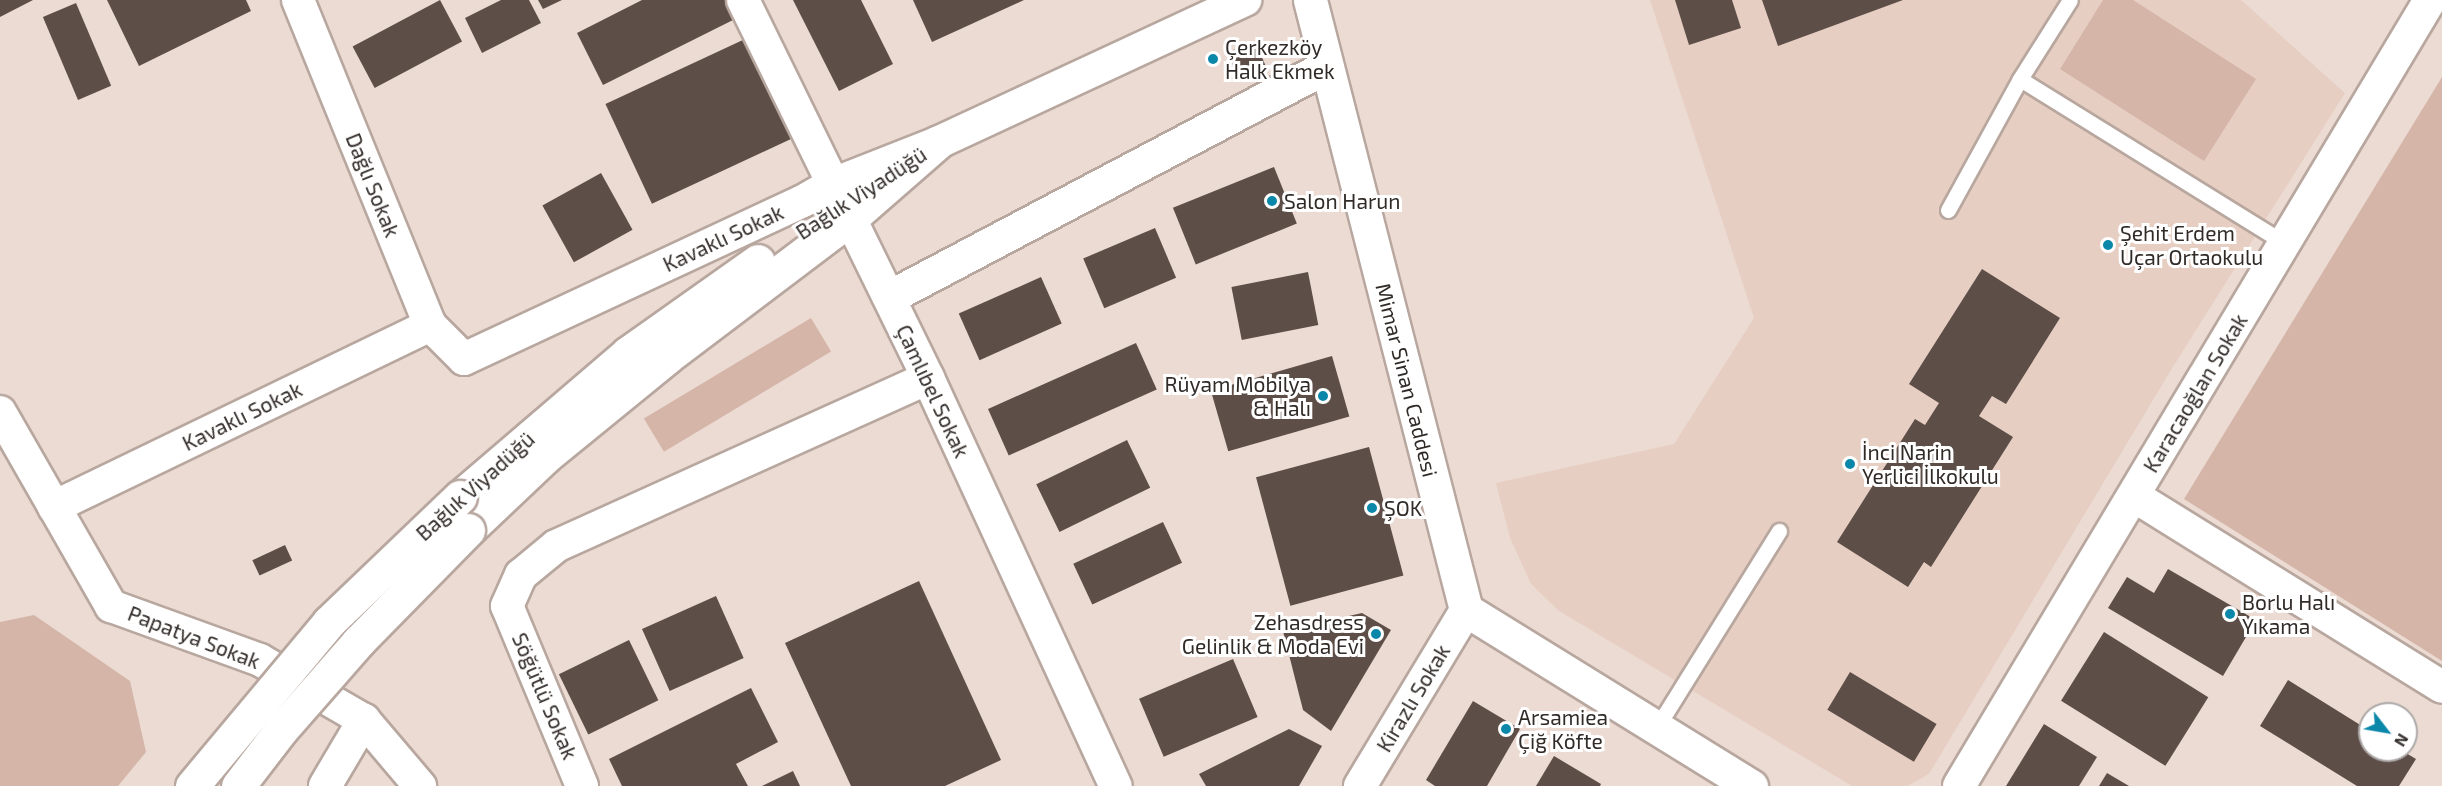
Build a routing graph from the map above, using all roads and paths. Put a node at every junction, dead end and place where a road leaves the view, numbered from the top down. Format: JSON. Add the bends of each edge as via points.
{"nodes":[{"id":1,"x":298,"y":0,"type":"edge"},
{"id":2,"x":743,"y":0,"type":"edge"},
{"id":3,"x":1245,"y":0,"type":"edge"},
{"id":4,"x":1310,"y":0,"type":"edge"},
{"id":5,"x":2070,"y":0,"type":"edge"},
{"id":6,"x":2430,"y":0,"type":"edge"},
{"id":7,"x":1326,"y":67,"type":"junction"},
{"id":8,"x":2020,"y":79,"type":"junction"},
{"id":9,"x":937,"y":143,"type":"joint"},
{"id":10,"x":842,"y":202,"type":"junction"},
{"id":11,"x":1948,"y":210,"type":"dead end"},
{"id":12,"x":2284,"y":243,"type":"junction"},
{"id":13,"x":888,"y":297,"type":"junction"},
{"id":14,"x":430,"y":325,"type":"junction"},
{"id":15,"x":464,"y":359,"type":"joint"},
{"id":16,"x":928,"y":378,"type":"junction"},
{"id":17,"x":0,"y":412,"type":"edge"},
{"id":18,"x":2134,"y":496,"type":"junction"},
{"id":19,"x":54,"y":507,"type":"junction"},
{"id":20,"x":1779,"y":531,"type":"dead end"},
{"id":21,"x":1466,"y":610,"type":"junction"},
{"id":22,"x":2442,"y":687,"type":"edge"},
{"id":23,"x":364,"y":720,"type":"junction"},
{"id":24,"x":1657,"y":727,"type":"junction"},
{"id":25,"x":192,"y":786,"type":"edge"},
{"id":26,"x":238,"y":786,"type":"edge"},
{"id":27,"x":325,"y":786,"type":"edge"},
{"id":28,"x":420,"y":786,"type":"edge"},
{"id":29,"x":582,"y":786,"type":"edge"},
{"id":30,"x":1116,"y":786,"type":"edge"},
{"id":31,"x":1360,"y":786,"type":"edge"},
{"id":32,"x":1751,"y":786,"type":"edge"},
{"id":33,"x":1959,"y":786,"type":"edge"}],
"edges":[{"from":1,"to":14,"type":"street","name":"Dağlı Sokak"},
{"from":2,"to":10,"type":"street","name":"Çamlıbel Sokak"},
{"from":3,"to":9,"type":"street"},
{"from":4,"to":7,"type":"street","name":"Mimar Sinan Caddesi"},
{"from":5,"to":8,"type":"lane"},
{"from":6,"to":12,"type":"street","name":"Karacaoğlan Sokak"},
{"from":7,"to":13,"type":"street"},
{"from":7,"to":21,"type":"street","name":"Mimar Sinan Caddesi"},
{"from":8,"to":11,"type":"lane"},
{"from":8,"to":12,"type":"lane"},
{"from":9,"to":10,"type":"street","name":"Bağlık Viyadüğü"},
{"from":10,"to":13,"type":"street","name":"Çamlıbel Sokak"},
{"from":10,"to":15,"type":"street","name":"Kavaklı Sokak","via":[[803,201]]},
{"from":10,"to":25,"type":"street","name":"Bağlık Viyadüğü","bridge":true,"via":[[628,353],[460,497],[329,622]]},
{"from":10,"to":26,"type":"street","name":"Bağlık Viyadüğü","bridge":true,"via":[[666,358],[546,456],[468,530],[358,642]]},
{"from":12,"to":18,"type":"street","name":"Karacaoğlan Sokak"},
{"from":13,"to":16,"type":"street","name":"Çamlıbel Sokak"},
{"from":14,"to":15,"type":"street","name":"Dağlı Sokak"},
{"from":14,"to":19,"type":"street","name":"Kavaklı Sokak"},
{"from":16,"to":29,"type":"street","name":"Söğütlü Sokak","via":[[556,546],[521,575],[507,606]]},
{"from":16,"to":30,"type":"street","name":"Çamlıbel Sokak"},
{"from":17,"to":19,"type":"street","name":"Papatya Sokak"},
{"from":18,"to":22,"type":"street"},
{"from":18,"to":33,"type":"street","name":"Karacaoğlan Sokak"},
{"from":19,"to":23,"type":"street","name":"Papatya Sokak","via":[[111,606],[260,660]]},
{"from":20,"to":24,"type":"lane"},
{"from":21,"to":24,"type":"street"},
{"from":21,"to":31,"type":"street","name":"Kirazlı Sokak"},
{"from":23,"to":27,"type":"street"},
{"from":23,"to":28,"type":"street","name":"Papatya Sokak"},
{"from":24,"to":32,"type":"street"}]}
